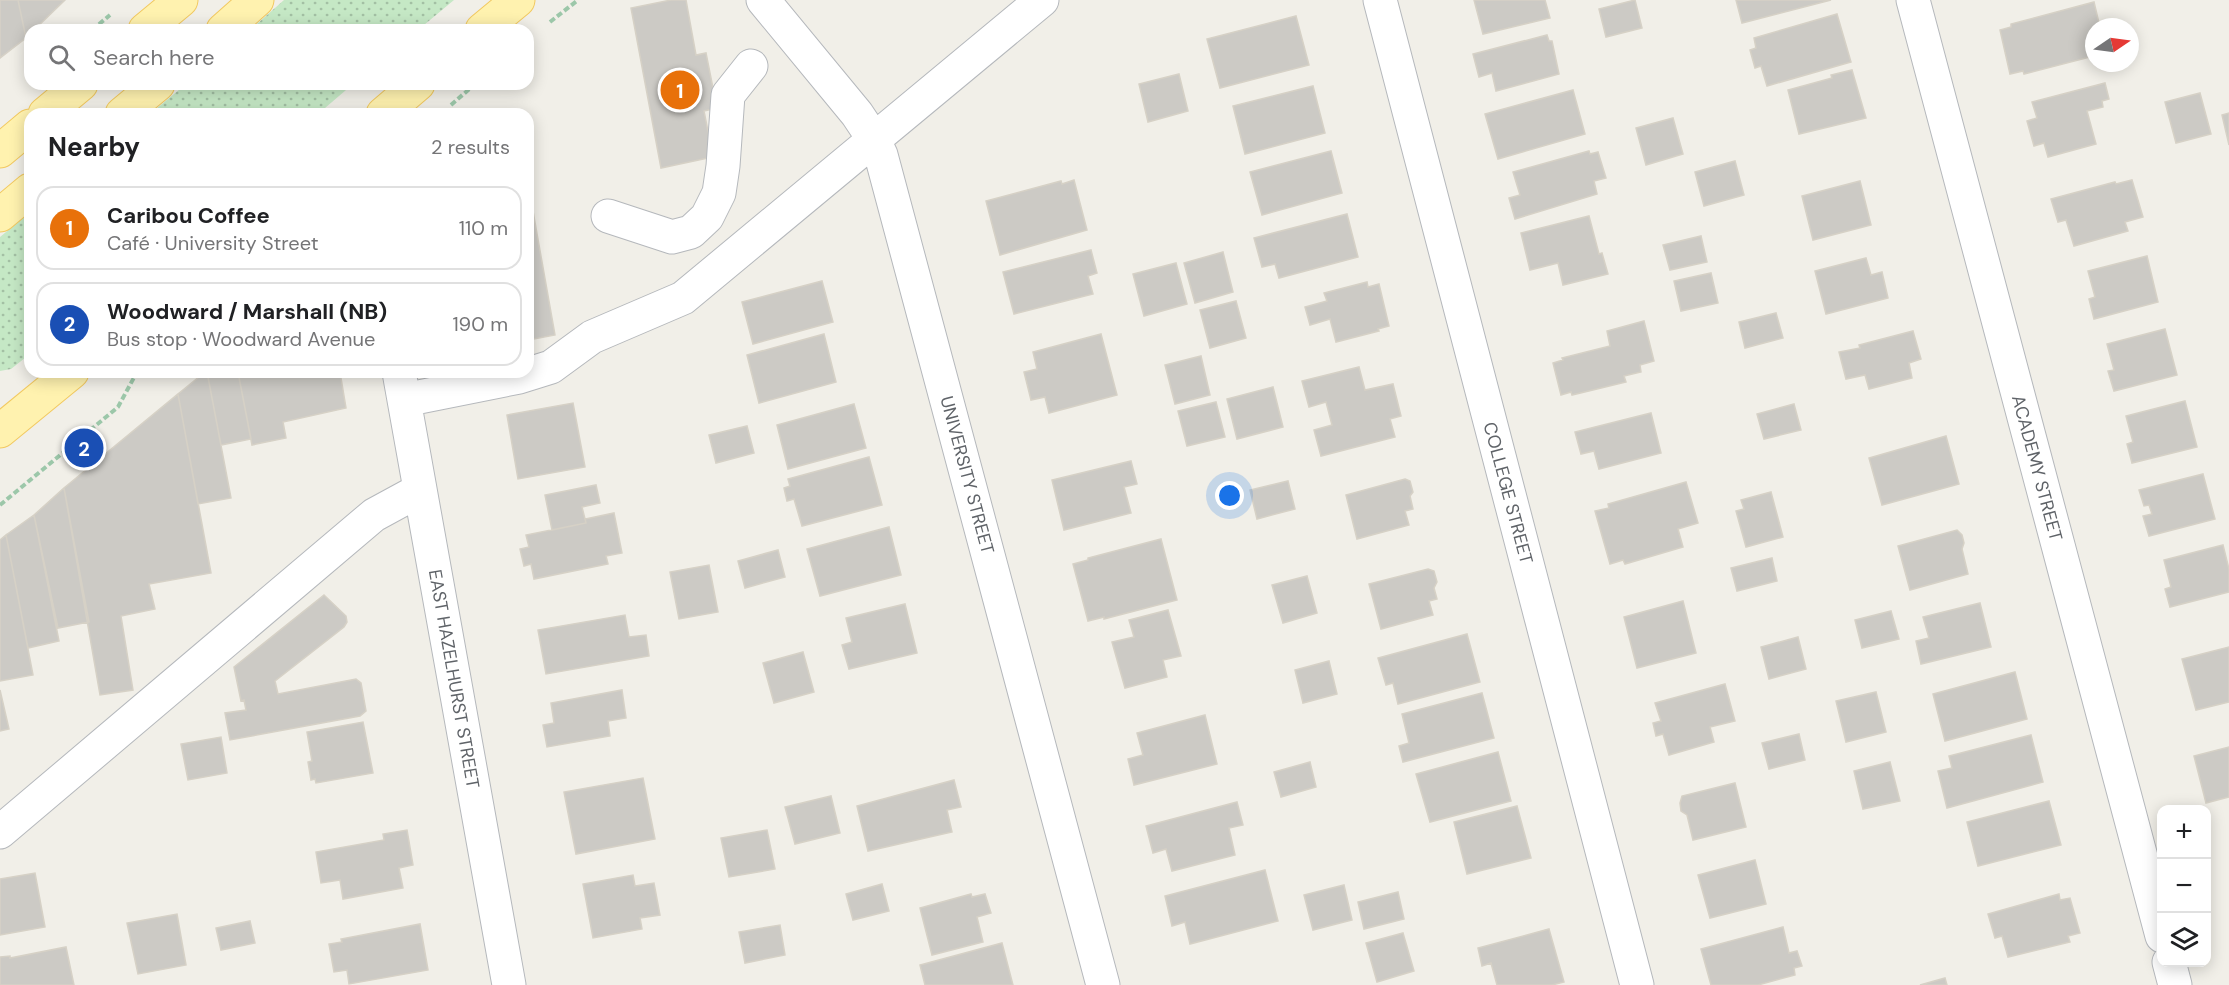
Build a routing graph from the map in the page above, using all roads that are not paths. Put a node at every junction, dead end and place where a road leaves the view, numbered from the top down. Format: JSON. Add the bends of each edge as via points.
{"nodes":[{"id":1,"x":181,"y":0,"type":"edge"},
{"id":2,"x":257,"y":0,"type":"edge"},
{"id":3,"x":518,"y":0,"type":"edge"},
{"id":4,"x":763,"y":0,"type":"edge"},
{"id":5,"x":1042,"y":0,"type":"edge"},
{"id":6,"x":1380,"y":0,"type":"edge"},
{"id":7,"x":1913,"y":0,"type":"edge"},
{"id":8,"x":152,"y":24,"type":"edge"},
{"id":9,"x":230,"y":24,"type":"edge"},
{"id":10,"x":489,"y":24,"type":"edge"},
{"id":11,"x":751,"y":66,"type":"dead end"},
{"id":12,"x":74,"y":90,"type":"edge"},
{"id":13,"x":151,"y":90,"type":"edge"},
{"id":14,"x":411,"y":90,"type":"edge"},
{"id":15,"x":52,"y":108,"type":"edge"},
{"id":16,"x":129,"y":108,"type":"edge"},
{"id":17,"x":390,"y":108,"type":"edge"},
{"id":18,"x":24,"y":131,"type":"edge"},
{"id":19,"x":873,"y":138,"type":"junction"},
{"id":20,"x":0,"y":151,"type":"edge"},
{"id":21,"x":24,"y":195,"type":"edge"},
{"id":22,"x":0,"y":215,"type":"edge"},
{"id":23,"x":608,"y":216,"type":"dead end"},
{"id":24,"x":534,"y":372,"type":"edge"},
{"id":25,"x":64,"y":378,"type":"edge"},
{"id":26,"x":506,"y":378,"type":"edge"},
{"id":27,"x":402,"y":386,"type":"edge"},
{"id":28,"x":2,"y":426,"type":"edge"},
{"id":29,"x":420,"y":490,"type":"junction"},
{"id":30,"x":0,"y":832,"type":"edge"},
{"id":31,"x":2157,"y":917,"type":"edge"},
{"id":32,"x":2170,"y":967,"type":"edge"},
{"id":33,"x":509,"y":985,"type":"edge"},
{"id":34,"x":1103,"y":985,"type":"edge"},
{"id":35,"x":1637,"y":985,"type":"edge"},
{"id":36,"x":2175,"y":985,"type":"edge"}],
"edges":[{"from":1,"to":8,"type":"main road"},
{"from":2,"to":9,"type":"main road"},
{"from":3,"to":10,"type":"main road"},
{"from":4,"to":19,"type":"street","name":"UNIVERSITY STREET"},
{"from":5,"to":19,"type":"street"},
{"from":6,"to":35,"type":"street","name":"COLLEGE STREET"},
{"from":7,"to":31,"type":"street","name":"ACADEMY STREET"},
{"from":11,"to":23,"type":"street","via":[[728,94],[719,193],[707,217],[691,232],[672,237]]},
{"from":12,"to":15,"type":"main road"},
{"from":13,"to":16,"type":"main road"},
{"from":14,"to":17,"type":"main road"},
{"from":18,"to":20,"type":"main road"},
{"from":19,"to":24,"type":"street","via":[[835,174],[683,298],[592,337],[551,367]]},
{"from":19,"to":34,"type":"street","name":"UNIVERSITY STREET","via":[[890,187]]},
{"from":21,"to":22,"type":"main road"},
{"from":25,"to":28,"type":"main road"},
{"from":26,"to":27,"type":"street"},
{"from":27,"to":29,"type":"street","name":"EAST HAZELHURST STREET"},
{"from":29,"to":30,"type":"street","via":[[374,515]]},
{"from":29,"to":33,"type":"street","name":"EAST HAZELHURST STREET"},
{"from":32,"to":36,"type":"street"}]}
